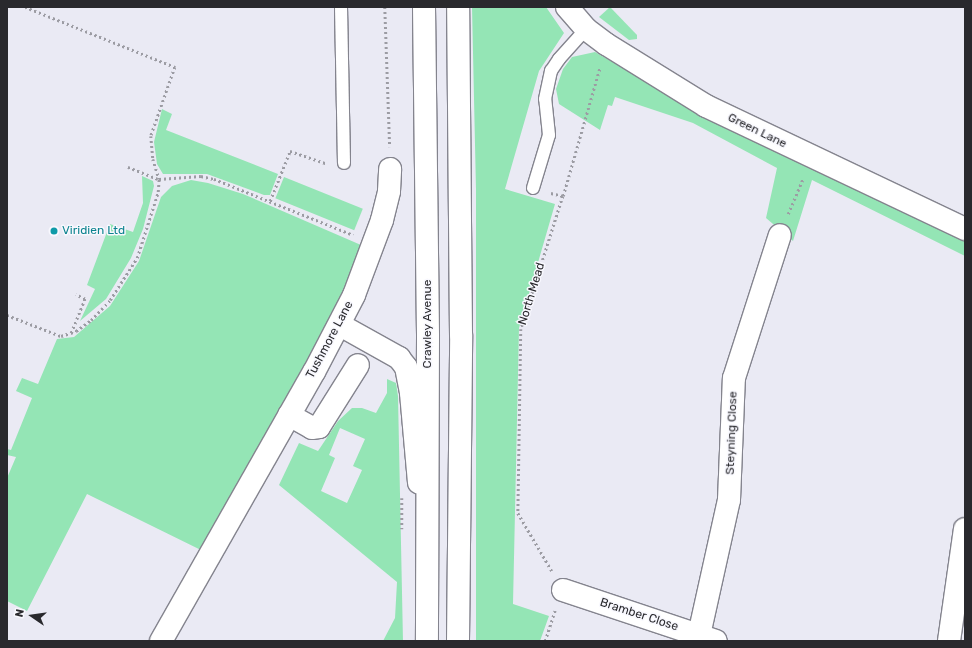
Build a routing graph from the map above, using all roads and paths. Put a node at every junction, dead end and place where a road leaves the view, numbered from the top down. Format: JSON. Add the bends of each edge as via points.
{"nodes":[{"id":1,"x":25,"y":7,"type":"edge"},
{"id":2,"x":341,"y":7,"type":"edge"},
{"id":3,"x":385,"y":7,"type":"edge"},
{"id":4,"x":424,"y":7,"type":"edge"},
{"id":5,"x":458,"y":7,"type":"edge"},
{"id":6,"x":567,"y":7,"type":"edge"},
{"id":7,"x":586,"y":28,"type":"junction"},
{"id":8,"x":606,"y":44,"type":"junction"},
{"id":9,"x":812,"y":158,"type":"junction"},
{"id":10,"x":344,"y":163,"type":"joint"},
{"id":11,"x":128,"y":167,"type":"dead end"},
{"id":12,"x":390,"y":169,"type":"joint"},
{"id":13,"x":159,"y":179,"type":"junction"},
{"id":14,"x":533,"y":188,"type":"joint"},
{"id":15,"x":563,"y":196,"type":"junction"},
{"id":16,"x":270,"y":201,"type":"junction"},
{"id":17,"x":965,"y":229,"type":"edge"},
{"id":18,"x":780,"y":235,"type":"joint"},
{"id":19,"x":374,"y":243,"type":"junction"},
{"id":20,"x":76,"y":295,"type":"dead end"},
{"id":21,"x":7,"y":315,"type":"edge"},
{"id":22,"x":340,"y":325,"type":"junction"},
{"id":23,"x":71,"y":334,"type":"junction"},
{"id":24,"x":358,"y":366,"type":"dead end"},
{"id":25,"x":289,"y":415,"type":"junction"},
{"id":26,"x":402,"y":494,"type":"dead end"},
{"id":27,"x":965,"y":529,"type":"edge"},
{"id":28,"x":402,"y":533,"type":"dead end"},
{"id":29,"x":426,"y":558,"type":"junction"},
{"id":30,"x":563,"y":590,"type":"junction"},
{"id":31,"x":707,"y":638,"type":"edge"},
{"id":32,"x":161,"y":641,"type":"edge"},
{"id":33,"x":426,"y":641,"type":"edge"},
{"id":34,"x":458,"y":641,"type":"edge"},
{"id":35,"x":545,"y":641,"type":"edge"},
{"id":36,"x":949,"y":641,"type":"edge"}],
"edges":[{"from":1,"to":13,"type":"path","via":[[176,67],[151,136],[153,159]]},
{"from":2,"to":10,"type":"lane"},
{"from":3,"to":12,"type":"path"},
{"from":4,"to":29,"type":"street","name":"Crawley Avenue","via":[[428,337]]},
{"from":5,"to":34,"type":"street","via":[[461,335]]},
{"from":6,"to":7,"type":"street","name":"Green Lane"},
{"from":7,"to":8,"type":"street","name":"Green Lane"},
{"from":7,"to":14,"type":"lane","via":[[559,59],[552,72],[545,100],[549,135]]},
{"from":8,"to":9,"type":"street","name":"Green Lane","via":[[706,106]]},
{"from":8,"to":15,"type":"path","name":"North Mead"},
{"from":9,"to":17,"type":"street","name":"Green Lane"},
{"from":9,"to":18,"type":"path"},
{"from":10,"to":16,"type":"path","via":[[323,164],[290,151]]},
{"from":11,"to":13,"type":"path"},
{"from":12,"to":19,"type":"street","name":"Tushmore Lane","via":[[388,200]]},
{"from":13,"to":16,"type":"path","via":[[206,177]]},
{"from":13,"to":23,"type":"path","via":[[156,199],[134,264],[102,310]]},
{"from":14,"to":15,"type":"path"},
{"from":15,"to":30,"type":"path","name":"North Mead","via":[[521,329],[518,513]]},
{"from":16,"to":19,"type":"path"},
{"from":18,"to":31,"type":"street","name":"Steyning Close","via":[[734,378],[729,500]]},
{"from":19,"to":22,"type":"street","name":"Tushmore Lane","via":[[359,285]]},
{"from":20,"to":23,"type":"path","via":[[85,299]]},
{"from":21,"to":23,"type":"path","via":[[59,335]]},
{"from":22,"to":25,"type":"street","name":"Tushmore Lane"},
{"from":22,"to":29,"type":"street","via":[[396,356],[406,366],[411,393]]},
{"from":24,"to":25,"type":"street","via":[[319,426],[312,428]]},
{"from":25,"to":32,"type":"street","name":"Tushmore Lane"},
{"from":26,"to":28,"type":"path"},
{"from":27,"to":36,"type":"street"},
{"from":29,"to":33,"type":"street","name":"Crawley Avenue"},
{"from":30,"to":31,"type":"street","name":"Bramber Close"},
{"from":30,"to":35,"type":"path"}]}
